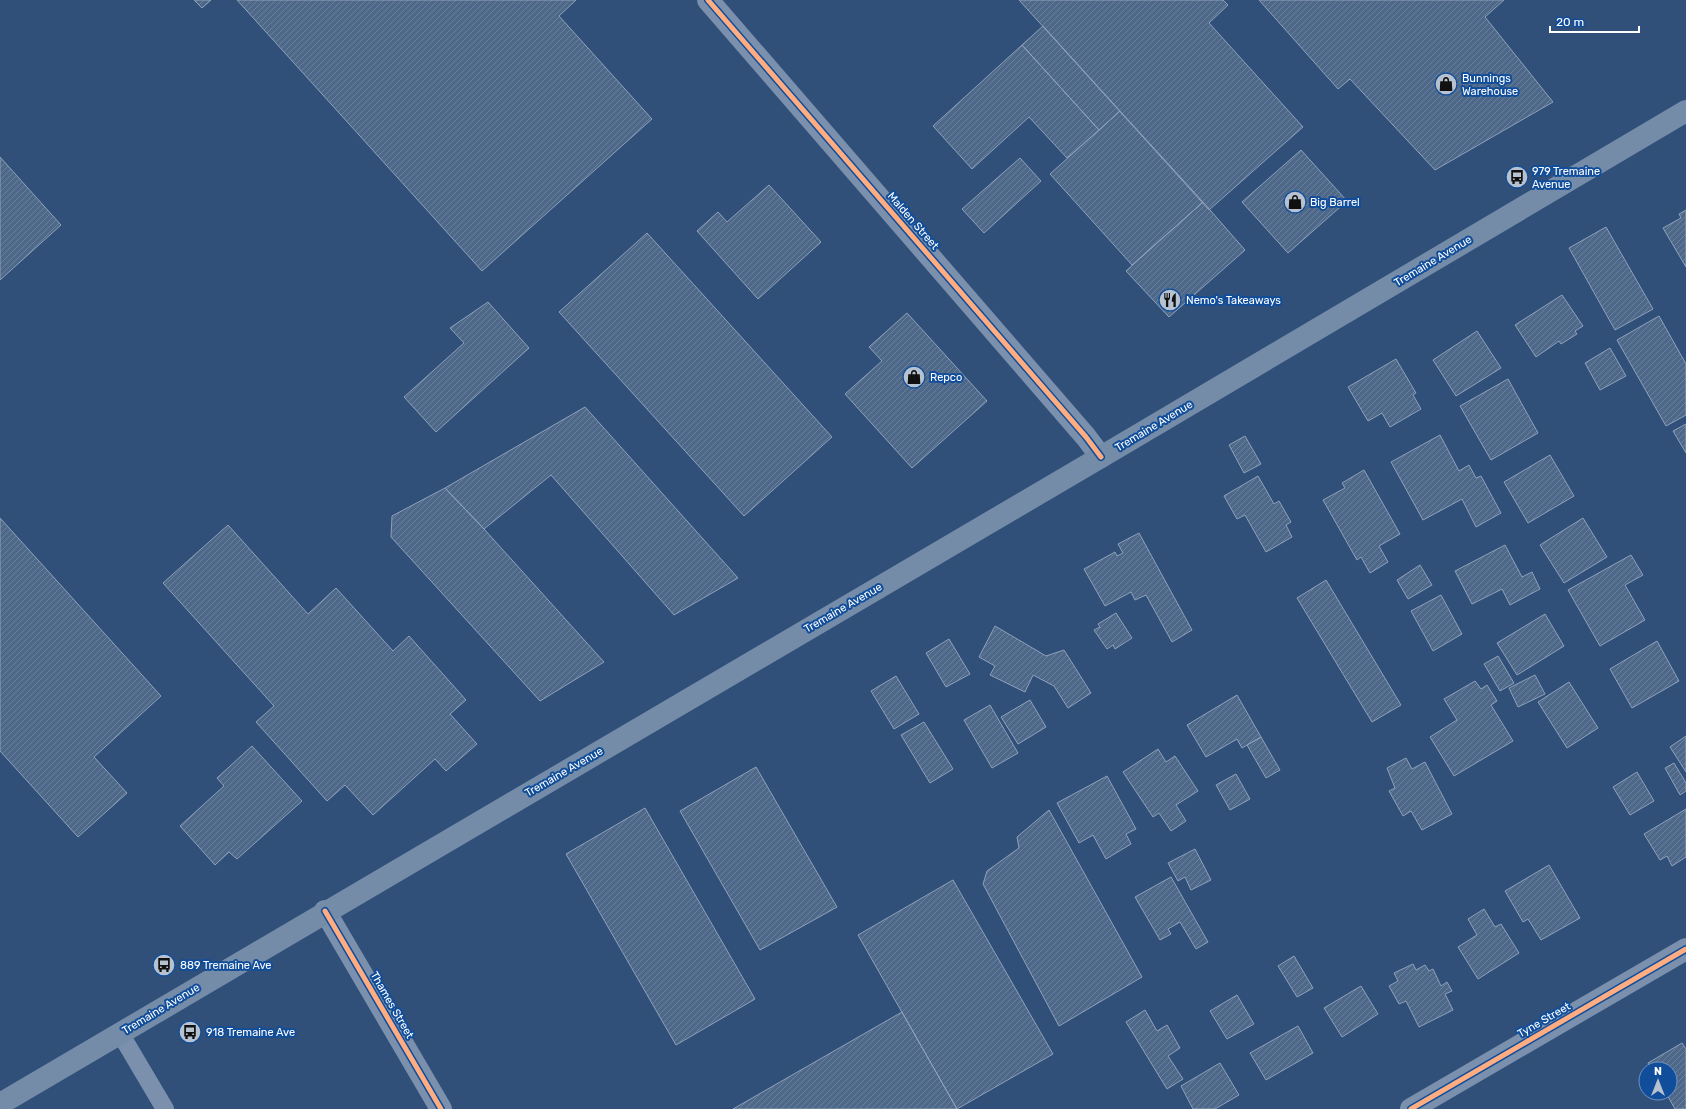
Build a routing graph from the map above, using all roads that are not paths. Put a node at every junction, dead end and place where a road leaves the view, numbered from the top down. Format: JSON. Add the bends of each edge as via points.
{"nodes":[{"id":1,"x":708,"y":0,"type":"edge"},
{"id":2,"x":1686,"y":111,"type":"edge"},
{"id":3,"x":1101,"y":457,"type":"junction"},
{"id":4,"x":325,"y":911,"type":"junction"},
{"id":5,"x":1686,"y":949,"type":"edge"},
{"id":6,"x":120,"y":1033,"type":"junction"},
{"id":7,"x":0,"y":1104,"type":"edge"},
{"id":8,"x":165,"y":1109,"type":"edge"},
{"id":9,"x":441,"y":1109,"type":"edge"},
{"id":10,"x":1411,"y":1109,"type":"edge"}],
"edges":[{"from":1,"to":3,"type":"street","name":"Malden Street","via":[[1086,436]]},
{"from":2,"to":3,"type":"main road","name":"Tremaine Avenue"},
{"from":3,"to":4,"type":"main road","name":"Tremaine Avenue"},
{"from":4,"to":6,"type":"main road","name":"Tremaine Avenue"},
{"from":4,"to":9,"type":"street","name":"Thames Street"},
{"from":5,"to":10,"type":"street","name":"Tyne Street"},
{"from":6,"to":7,"type":"main road","name":"Tremaine Avenue"},
{"from":6,"to":8,"type":"lane"}]}
